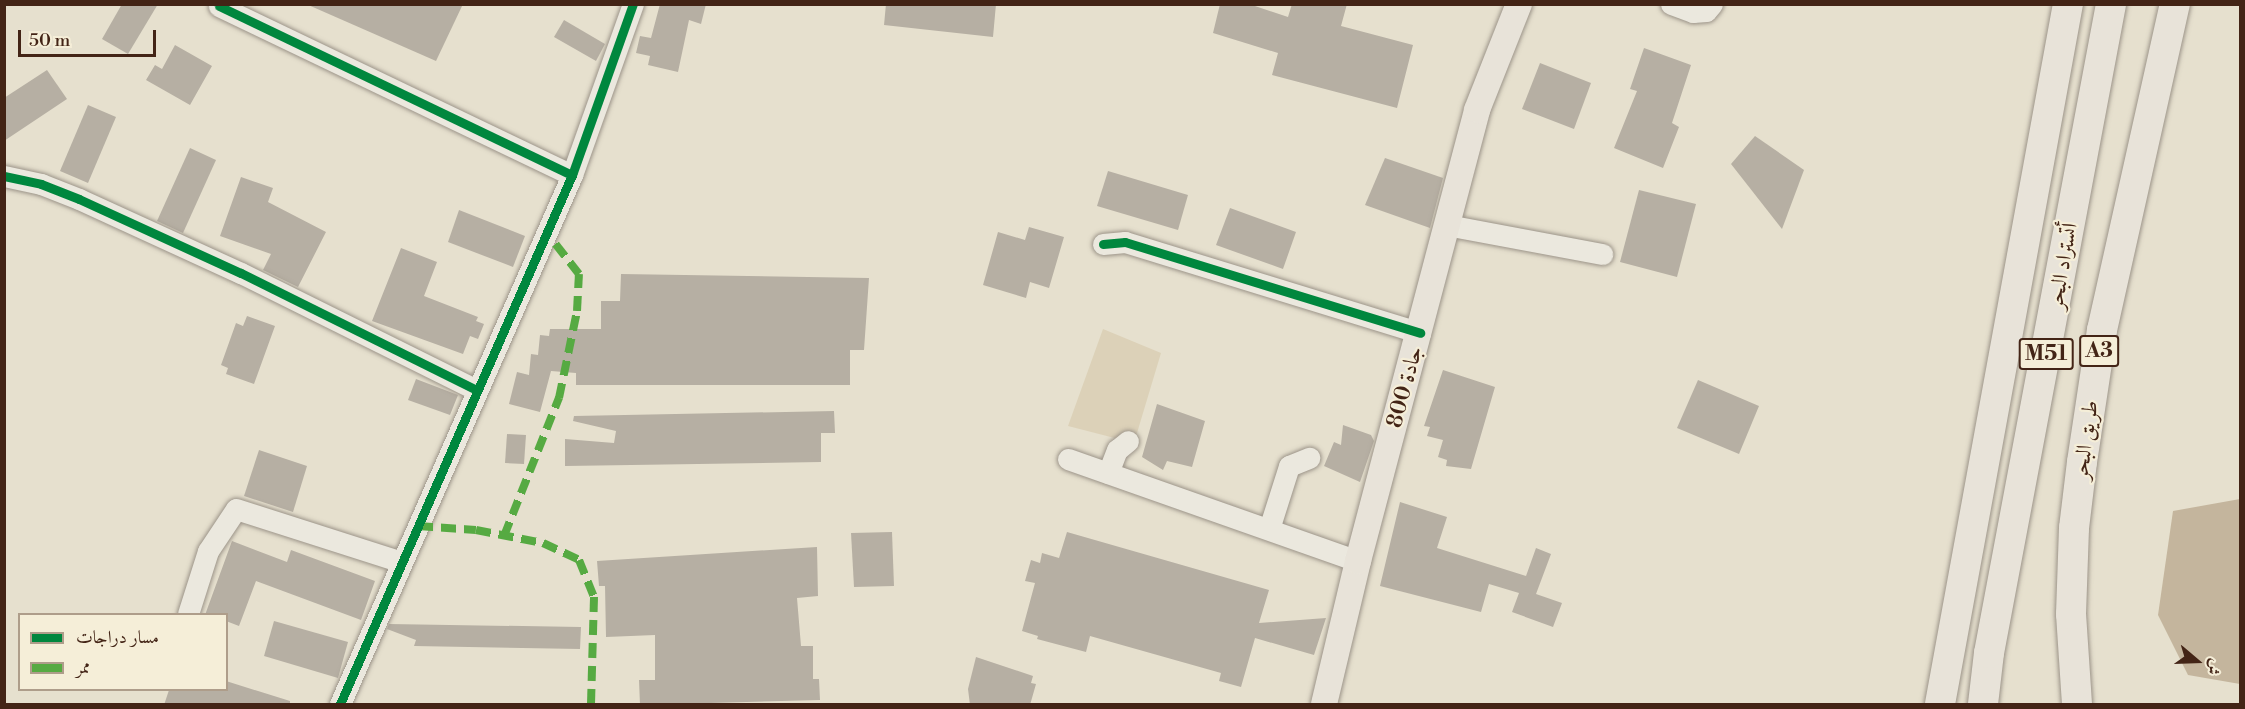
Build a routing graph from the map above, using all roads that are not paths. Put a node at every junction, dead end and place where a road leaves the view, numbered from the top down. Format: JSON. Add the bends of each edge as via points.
{"nodes":[{"id":1,"x":633,"y":4,"type":"edge"},
{"id":2,"x":1671,"y":4,"type":"edge"},
{"id":3,"x":1712,"y":4,"type":"edge"},
{"id":4,"x":2068,"y":4,"type":"edge"},
{"id":5,"x":2111,"y":4,"type":"edge"},
{"id":6,"x":2175,"y":4,"type":"edge"},
{"id":7,"x":1516,"y":5,"type":"edge"},
{"id":8,"x":219,"y":6,"type":"dead end"},
{"id":9,"x":572,"y":175,"type":"junction"},
{"id":10,"x":4,"y":176,"type":"edge"},
{"id":11,"x":1447,"y":225,"type":"junction"},
{"id":12,"x":1103,"y":244,"type":"dead end"},
{"id":13,"x":1602,"y":254,"type":"dead end"},
{"id":14,"x":1420,"y":333,"type":"junction"},
{"id":15,"x":477,"y":390,"type":"junction"},
{"id":16,"x":1128,"y":441,"type":"dead end"},
{"id":17,"x":1309,"y":458,"type":"dead end"},
{"id":18,"x":1068,"y":459,"type":"dead end"},
{"id":19,"x":1108,"y":473,"type":"junction"},
{"id":20,"x":1269,"y":529,"type":"junction"},
{"id":21,"x":1358,"y":561,"type":"junction"},
{"id":22,"x":402,"y":562,"type":"junction"},
{"id":23,"x":189,"y":613,"type":"edge"},
{"id":24,"x":2075,"y":699,"type":"edge"},
{"id":25,"x":340,"y":705,"type":"edge"},
{"id":26,"x":1324,"y":705,"type":"edge"},
{"id":27,"x":1940,"y":705,"type":"edge"},
{"id":28,"x":1983,"y":705,"type":"edge"}],
"edges":[{"from":1,"to":9,"type":"street"},
{"from":2,"to":3,"type":"street","via":[[1693,12],[1706,11]]},
{"from":4,"to":27,"type":"highway","name":"أتستراد البحر","number":"M51"},
{"from":5,"to":28,"type":"highway","name":"أتستراد البحر","number":"M51","via":[[1989,653]]},
{"from":6,"to":24,"type":"highway","name":"طريق البحر","number":"A3","via":[[2102,330],[2082,462],[2074,528],[2071,614]]},
{"from":7,"to":11,"type":"main road","name":"جادة 800","via":[[1477,110]]},
{"from":8,"to":9,"type":"street"},
{"from":9,"to":15,"type":"street"},
{"from":10,"to":15,"type":"street","via":[[41,184],[79,199],[241,273]]},
{"from":11,"to":13,"type":"street"},
{"from":11,"to":14,"type":"main road","name":"جادة 800"},
{"from":12,"to":14,"type":"street","via":[[1125,242]]},
{"from":14,"to":21,"type":"main road","name":"جادة 800"},
{"from":15,"to":22,"type":"street"},
{"from":16,"to":19,"type":"street","via":[[1118,450]]},
{"from":17,"to":20,"type":"street","via":[[1289,466]]},
{"from":18,"to":19,"type":"street"},
{"from":19,"to":20,"type":"street"},
{"from":20,"to":21,"type":"street"},
{"from":21,"to":26,"type":"main road","name":"جادة 800"},
{"from":22,"to":23,"type":"street","via":[[236,509],[208,551]]},
{"from":22,"to":25,"type":"street"}]}
